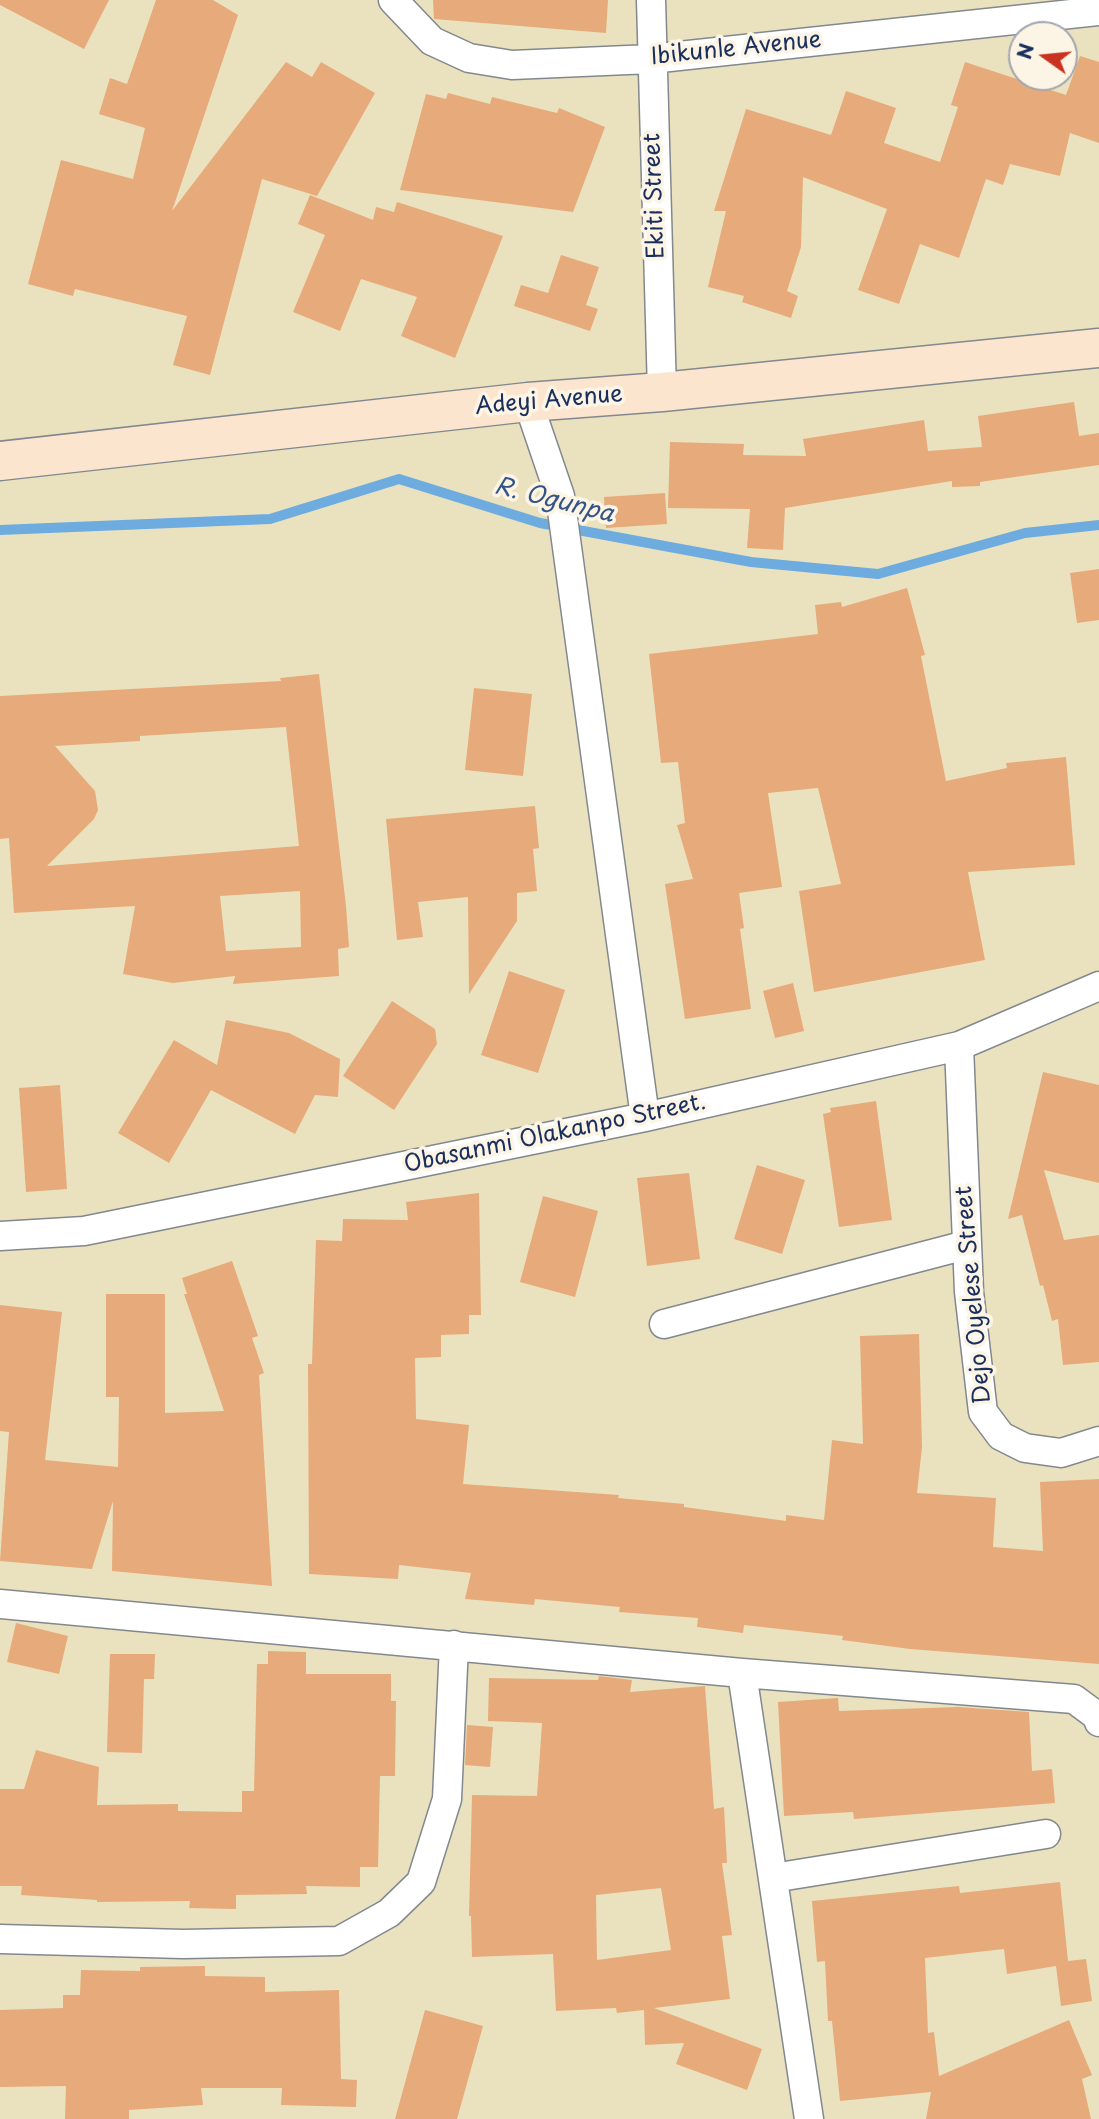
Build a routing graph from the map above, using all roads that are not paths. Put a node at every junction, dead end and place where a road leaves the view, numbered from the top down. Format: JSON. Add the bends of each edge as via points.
{"nodes":[{"id":1,"x":393,"y":0,"type":"edge"},
{"id":2,"x":651,"y":0,"type":"edge"},
{"id":3,"x":1099,"y":11,"type":"edge"},
{"id":4,"x":651,"y":59,"type":"junction"},
{"id":5,"x":1099,"y":348,"type":"edge"},
{"id":6,"x":662,"y":392,"type":"junction"},
{"id":7,"x":528,"y":402,"type":"junction"},
{"id":8,"x":0,"y":461,"type":"edge"},
{"id":9,"x":1099,"y":986,"type":"edge"},
{"id":10,"x":959,"y":1046,"type":"junction"},
{"id":11,"x":645,"y":1117,"type":"junction"},
{"id":12,"x":0,"y":1236,"type":"edge"},
{"id":13,"x":967,"y":1245,"type":"junction"},
{"id":14,"x":664,"y":1324,"type":"dead end"},
{"id":15,"x":1099,"y":1441,"type":"edge"},
{"id":16,"x":0,"y":1604,"type":"edge"},
{"id":17,"x":454,"y":1645,"type":"junction"},
{"id":18,"x":742,"y":1673,"type":"junction"},
{"id":19,"x":1099,"y":1721,"type":"edge"},
{"id":20,"x":1045,"y":1834,"type":"dead end"},
{"id":21,"x":773,"y":1878,"type":"junction"},
{"id":22,"x":0,"y":1939,"type":"edge"},
{"id":23,"x":809,"y":2119,"type":"edge"}],
"edges":[{"from":1,"to":4,"type":"street","name":"Ibikunle Avenue","via":[[432,41],[469,58],[512,65]]},
{"from":2,"to":4,"type":"street","name":"Ekiti Street"},
{"from":3,"to":4,"type":"street","name":"Ibikunle Avenue"},
{"from":4,"to":6,"type":"street","name":"Ekiti Street"},
{"from":5,"to":6,"type":"street","name":"Adeyi Avenue"},
{"from":6,"to":7,"type":"street","name":"Adeyi Avenue"},
{"from":7,"to":8,"type":"street","name":"Adeyi Avenue"},
{"from":7,"to":11,"type":"street","via":[[560,496]]},
{"from":9,"to":10,"type":"street","name":"Obasanmi Olakanpo Street."},
{"from":10,"to":11,"type":"street","name":"Obasanmi Olakanpo Street."},
{"from":10,"to":13,"type":"street","name":"Dejo Oyelese Street"},
{"from":11,"to":12,"type":"street","name":"Obasanmi Olakanpo Street.","via":[[84,1231]]},
{"from":13,"to":14,"type":"street"},
{"from":13,"to":15,"type":"street","name":"Dejo Oyelese Street","via":[[983,1412],[1000,1436],[1025,1448],[1061,1453]]},
{"from":16,"to":17,"type":"street"},
{"from":17,"to":18,"type":"street"},
{"from":17,"to":22,"type":"street","via":[[447,1799],[421,1882],[389,1913],[339,1941],[183,1944]]},
{"from":18,"to":19,"type":"street","via":[[1074,1699]]},
{"from":18,"to":21,"type":"street"},
{"from":20,"to":21,"type":"street"},
{"from":21,"to":23,"type":"street"}]}
